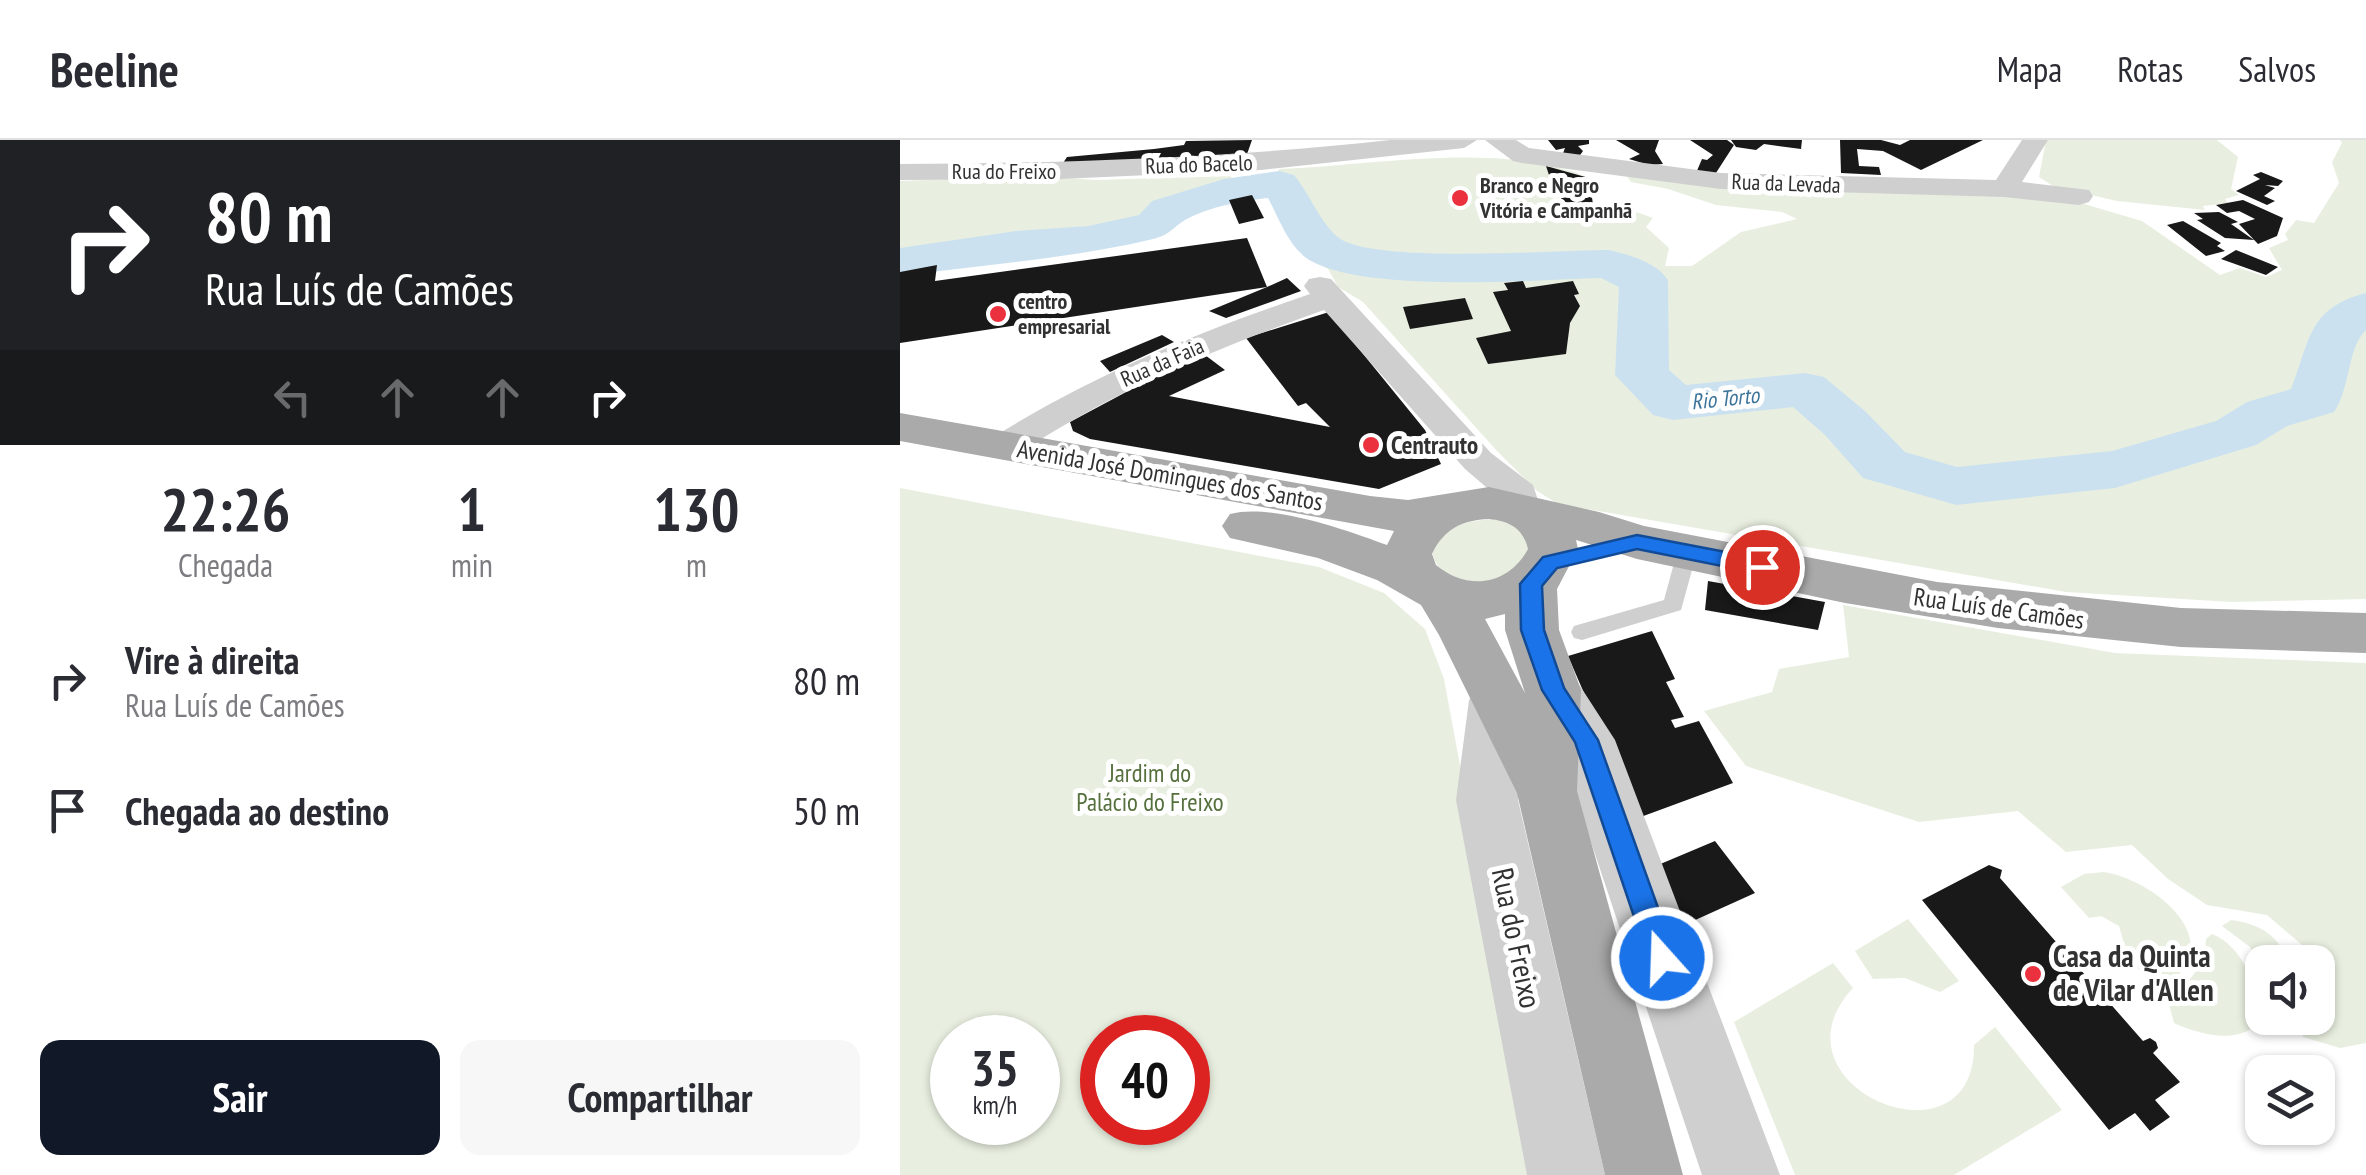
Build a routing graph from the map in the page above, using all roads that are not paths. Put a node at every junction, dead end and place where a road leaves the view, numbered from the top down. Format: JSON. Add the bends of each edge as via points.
{"nodes":[{"id":1,"x":1464,"y":140,"type":"edge"},
{"id":2,"x":1498,"y":140,"type":"edge"},
{"id":3,"x":2035,"y":140,"type":"edge"},
{"id":4,"x":900,"y":152,"type":"edge"},
{"id":5,"x":1114,"y":168,"type":"joint"},
{"id":6,"x":912,"y":172,"type":"edge"},
{"id":7,"x":2004,"y":189,"type":"junction"},
{"id":8,"x":2079,"y":196,"type":"dead end"},
{"id":9,"x":900,"y":427,"type":"edge"},
{"id":10,"x":1005,"y":446,"type":"junction"},
{"id":11,"x":1478,"y":460,"type":"junction"},
{"id":12,"x":900,"y":461,"type":"edge"},
{"id":13,"x":1448,"y":510,"type":"junction"},
{"id":14,"x":1526,"y":512,"type":"junction"},
{"id":15,"x":1637,"y":542,"type":"junction"},
{"id":16,"x":1688,"y":552,"type":"junction"},
{"id":17,"x":1540,"y":573,"type":"junction"},
{"id":18,"x":1428,"y":587,"type":"junction"},
{"id":19,"x":1582,"y":632,"type":"dead end"},
{"id":20,"x":2366,"y":633,"type":"edge"},
{"id":21,"x":1525,"y":695,"type":"junction"},
{"id":22,"x":1566,"y":1175,"type":"edge"},
{"id":23,"x":1644,"y":1175,"type":"edge"},
{"id":24,"x":1740,"y":1175,"type":"edge"}],
"edges":[{"from":1,"to":5,"type":"street","name":"Rua do Bacelo","via":[[1261,162]]},
{"from":2,"to":7,"type":"street","name":"Rua da Levada","via":[[1522,155],[1669,158]]},
{"from":3,"to":7,"type":"street"},
{"from":4,"to":6,"type":"street","name":"Rua do Freixo"},
{"from":5,"to":6,"type":"street","name":"Rua do Freixo"},
{"from":7,"to":8,"type":"street","name":"Rua da Levada"},
{"from":9,"to":10,"type":"main road","name":"Avenida José Domingues dos Santos"},
{"from":10,"to":11,"type":"street","name":"Rua da Faia","via":[[1122,379],[1324,292]]},
{"from":10,"to":13,"type":"main road","name":"Avenida José Domingues dos Santos","via":[[1370,512]]},
{"from":11,"to":13,"type":"street"},
{"from":11,"to":14,"type":"street","via":[[1518,494]]},
{"from":12,"to":18,"type":"main road","name":"Avenida José Domingues dos Santos","via":[[1336,545]]},
{"from":13,"to":14,"type":"main road","via":[[1489,503]]},
{"from":13,"to":18,"type":"main road","via":[[1413,536],[1408,550],[1408,566]]},
{"from":14,"to":15,"type":"main road","name":"Rua Luís de Camões"},
{"from":14,"to":17,"type":"main road","via":[[1551,536]]},
{"from":15,"to":16,"type":"main road","name":"Rua Luís de Camões"},
{"from":15,"to":17,"type":"main road","name":"Rua Luís de Camões"},
{"from":16,"to":19,"type":"lane","via":[[1673,604]]},
{"from":16,"to":20,"type":"main road","name":"Rua Luís de Camões","via":[[2082,622],[2240,634]]},
{"from":17,"to":18,"type":"main road","via":[[1490,600]]},
{"from":17,"to":21,"type":"main road","name":"Rua do Freixo"},
{"from":18,"to":21,"type":"main road","name":"Rua do Freixo"},
{"from":21,"to":22,"type":"street","name":"Rua do Freixo","via":[[1488,800]]},
{"from":21,"to":23,"type":"main road","name":"Rua do Freixo"},
{"from":21,"to":24,"type":"street","name":"Rua do Freixo","via":[[1586,740]]}]}
